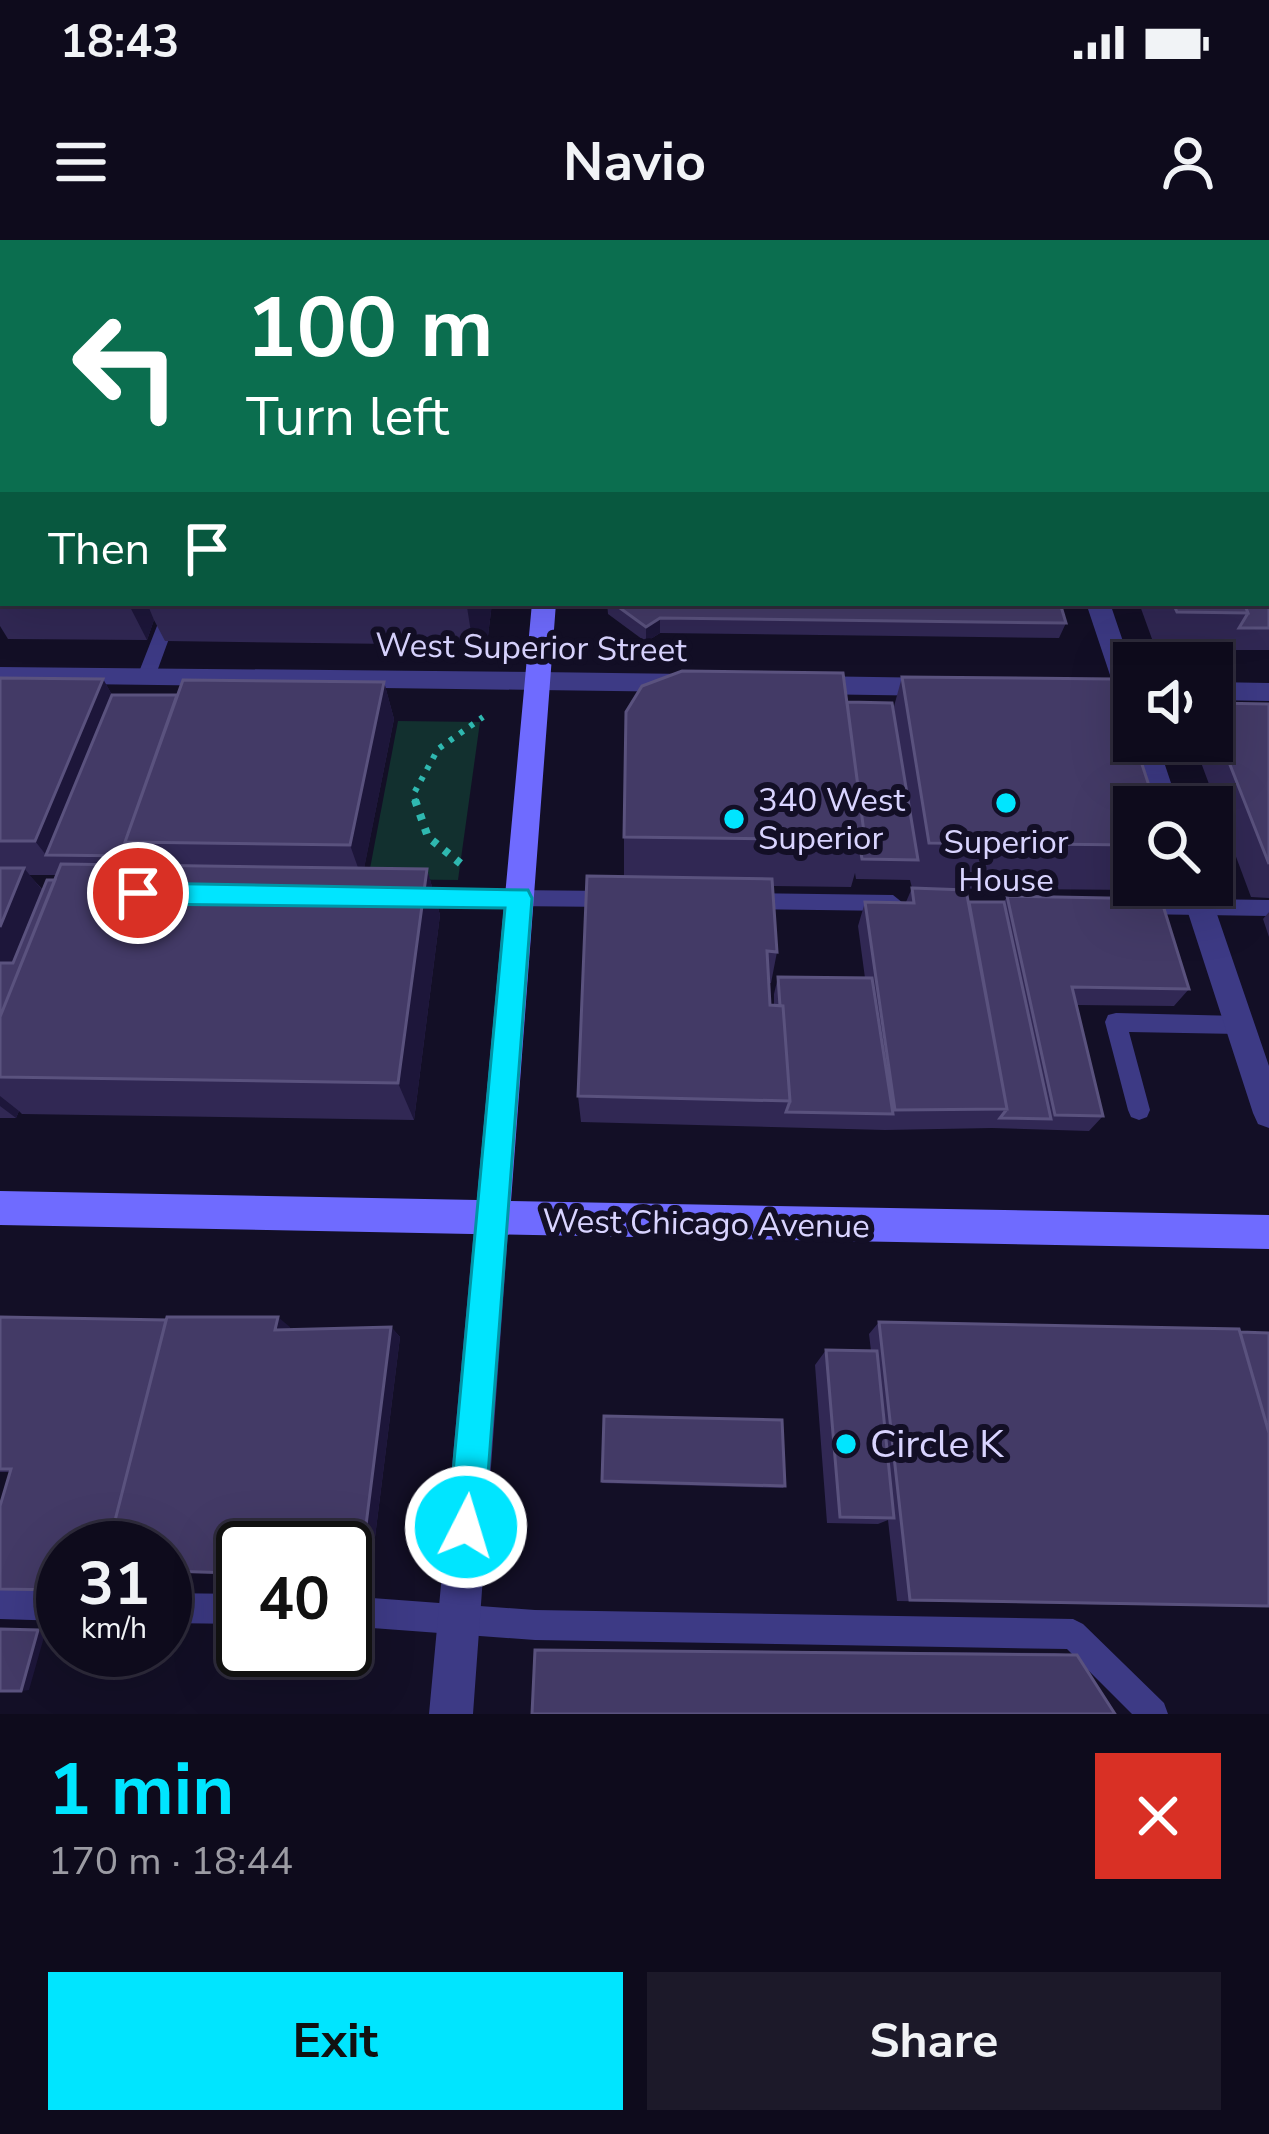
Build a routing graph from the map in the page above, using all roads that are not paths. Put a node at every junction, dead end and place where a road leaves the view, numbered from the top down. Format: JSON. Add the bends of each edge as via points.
{"nodes":[{"id":1,"x":173,"y":606,"type":"edge"},
{"id":2,"x":544,"y":606,"type":"edge"},
{"id":3,"x":1099,"y":606,"type":"edge"},
{"id":4,"x":1113,"y":644,"type":"edge"},
{"id":5,"x":0,"y":675,"type":"edge"},
{"id":6,"x":146,"y":676,"type":"junction"},
{"id":7,"x":538,"y":681,"type":"junction"},
{"id":8,"x":714,"y":684,"type":"edge"},
{"id":9,"x":784,"y":685,"type":"edge"},
{"id":10,"x":970,"y":687,"type":"edge"},
{"id":11,"x":1063,"y":689,"type":"edge"},
{"id":12,"x":1233,"y":691,"type":"edge"},
{"id":13,"x":1269,"y":692,"type":"edge"},
{"id":14,"x":1113,"y":695,"type":"edge"},
{"id":15,"x":392,"y":896,"type":"edge"},
{"id":16,"x":519,"y":898,"type":"junction"},
{"id":17,"x":633,"y":899,"type":"edge"},
{"id":18,"x":727,"y":901,"type":"edge"},
{"id":19,"x":1233,"y":902,"type":"edge"},
{"id":20,"x":916,"y":903,"type":"edge"},
{"id":21,"x":1113,"y":905,"type":"edge"},
{"id":22,"x":1105,"y":906,"type":"edge"},
{"id":23,"x":1199,"y":906,"type":"edge"},
{"id":24,"x":1269,"y":908,"type":"edge"},
{"id":25,"x":1239,"y":1025,"type":"junction"},
{"id":26,"x":1139,"y":1110,"type":"dead end"},
{"id":27,"x":1269,"y":1113,"type":"edge"},
{"id":28,"x":0,"y":1208,"type":"edge"},
{"id":29,"x":491,"y":1219,"type":"junction"},
{"id":30,"x":1269,"y":1232,"type":"edge"},
{"id":31,"x":0,"y":1604,"type":"edge"},
{"id":32,"x":36,"y":1605,"type":"edge"},
{"id":33,"x":372,"y":1613,"type":"edge"},
{"id":34,"x":459,"y":1618,"type":"junction"},
{"id":35,"x":451,"y":1714,"type":"edge"},
{"id":36,"x":1154,"y":1714,"type":"edge"}],
"edges":[{"from":1,"to":6,"type":"lane"},
{"from":2,"to":7,"type":"main road"},
{"from":3,"to":4,"type":"street"},
{"from":5,"to":6,"type":"street","name":"West Superior Street"},
{"from":6,"to":7,"type":"street","name":"West Superior Street"},
{"from":7,"to":8,"type":"street","name":"West Superior Street"},
{"from":7,"to":16,"type":"main road"},
{"from":9,"to":10,"type":"street"},
{"from":11,"to":14,"type":"street"},
{"from":12,"to":13,"type":"street"},
{"from":15,"to":16,"type":"lane"},
{"from":16,"to":17,"type":"lane"},
{"from":16,"to":29,"type":"main road"},
{"from":18,"to":20,"type":"lane"},
{"from":19,"to":24,"type":"lane"},
{"from":21,"to":22,"type":"lane"},
{"from":23,"to":25,"type":"street"},
{"from":25,"to":26,"type":"lane","via":[[1117,1022]]},
{"from":25,"to":27,"type":"street"},
{"from":28,"to":29,"type":"main road","name":"West Chicago Avenue"},
{"from":29,"to":30,"type":"main road","name":"West Chicago Avenue"},
{"from":29,"to":34,"type":"street"},
{"from":31,"to":32,"type":"lane"},
{"from":33,"to":34,"type":"lane"},
{"from":34,"to":35,"type":"street"},
{"from":34,"to":36,"type":"lane","via":[[1072,1634]]}]}
